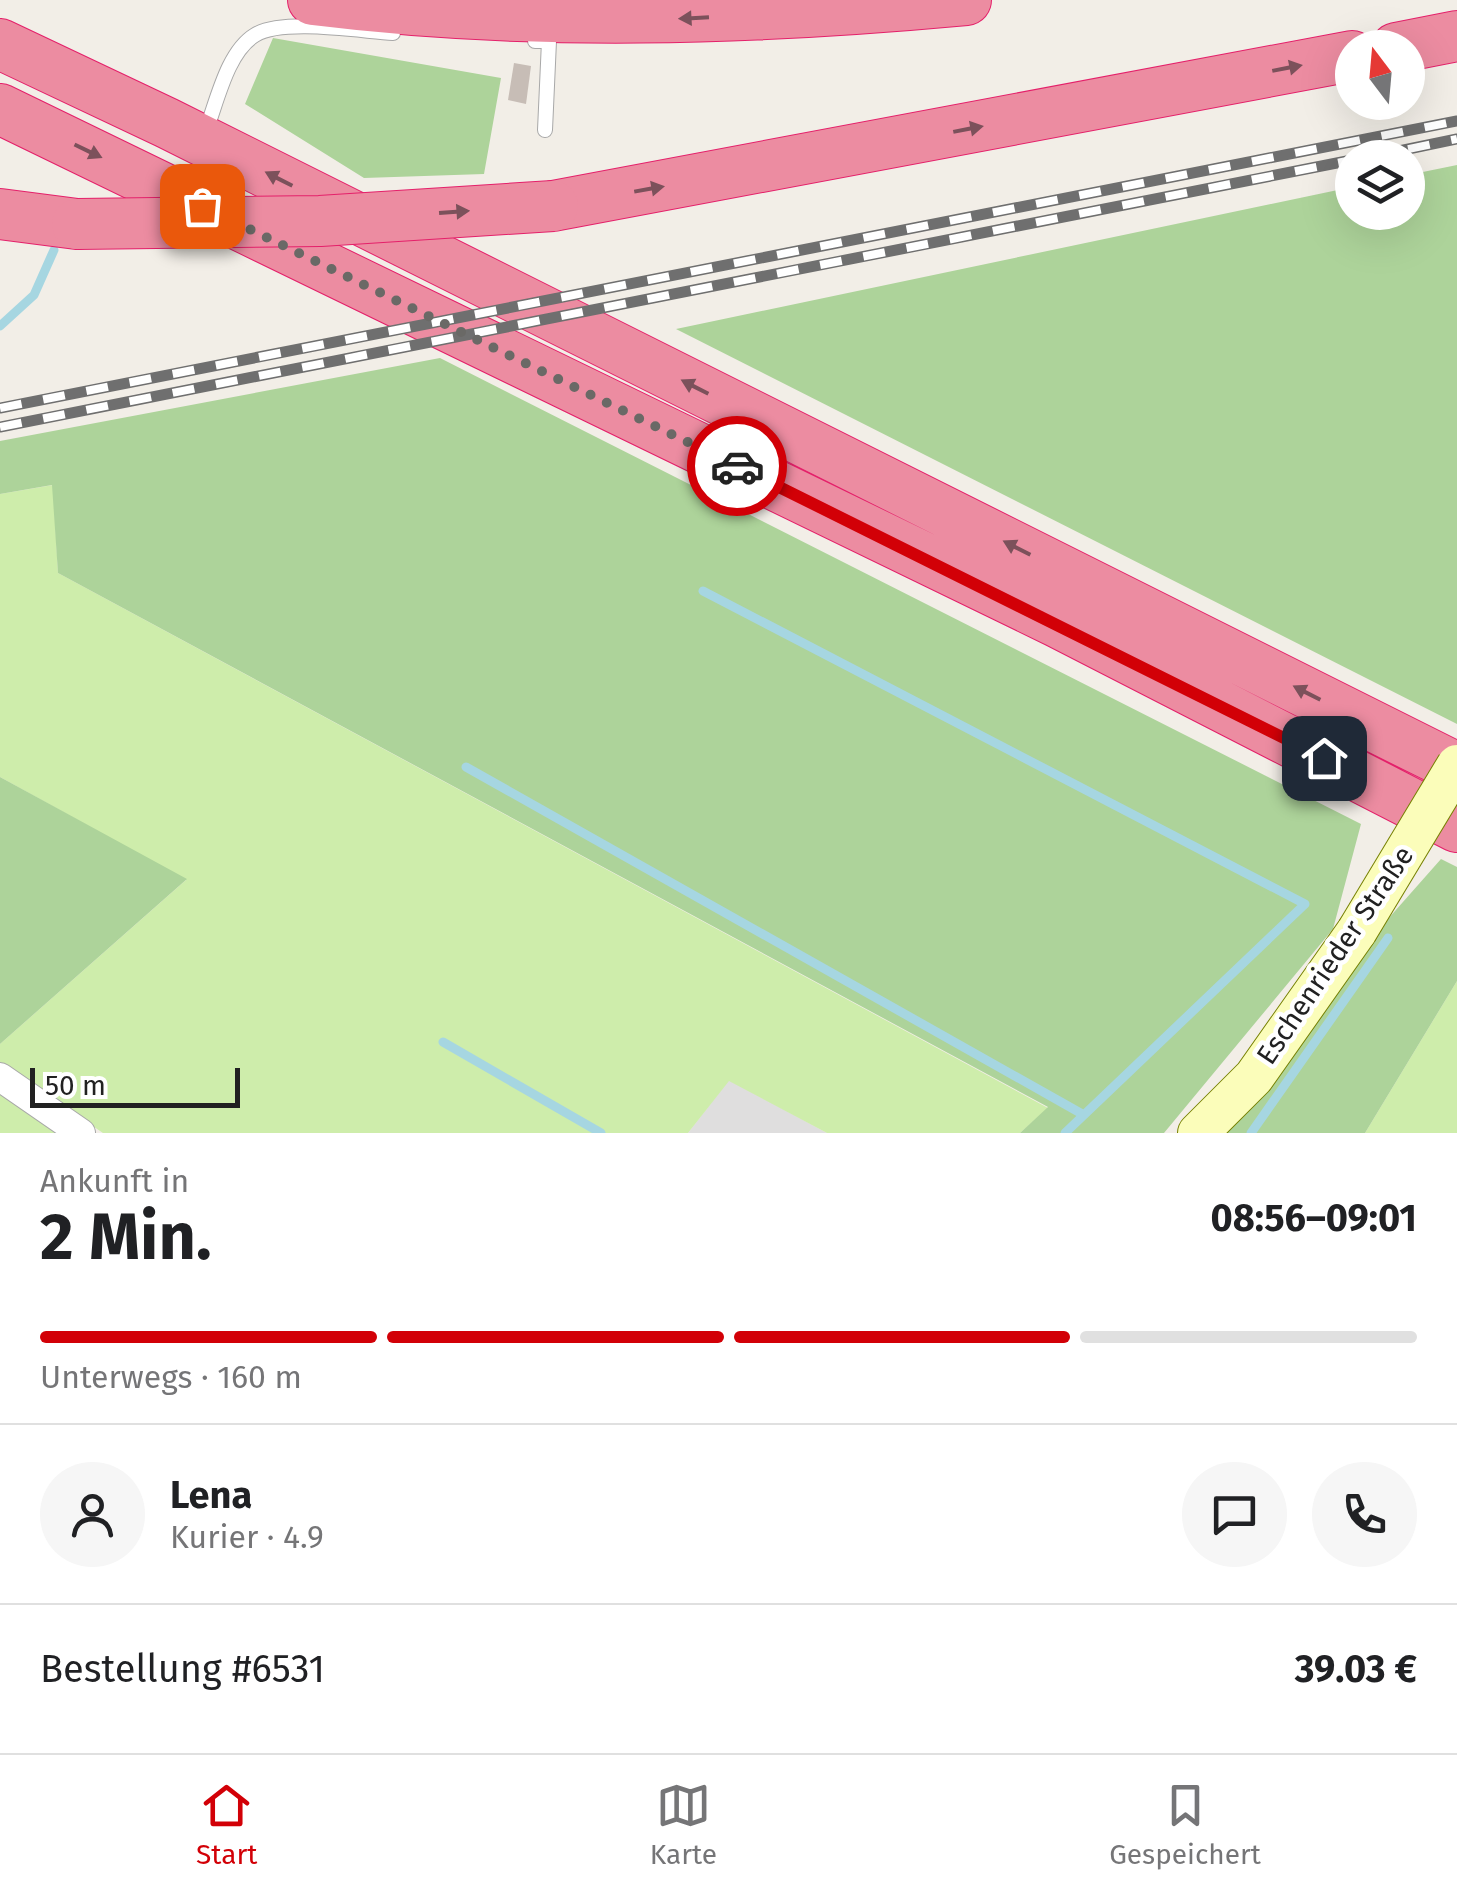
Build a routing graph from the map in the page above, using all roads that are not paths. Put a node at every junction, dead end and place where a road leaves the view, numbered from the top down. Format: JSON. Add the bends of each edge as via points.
{"nodes":[{"id":1,"x":313,"y":0,"type":"edge"},
{"id":2,"x":966,"y":0,"type":"edge"},
{"id":3,"x":401,"y":33,"type":"dead end"},
{"id":4,"x":1457,"y":36,"type":"edge"},
{"id":5,"x":512,"y":40,"type":"dead end"},
{"id":6,"x":1425,"y":42,"type":"edge"},
{"id":7,"x":0,"y":44,"type":"edge"},
{"id":8,"x":1335,"y":59,"type":"edge"},
{"id":9,"x":0,"y":109,"type":"edge"},
{"id":10,"x":546,"y":130,"type":"dead end"},
{"id":11,"x":202,"y":140,"type":"junction"},
{"id":12,"x":0,"y":214,"type":"edge"},
{"id":13,"x":1457,"y":767,"type":"edge"},
{"id":14,"x":1457,"y":827,"type":"edge"},
{"id":15,"x":0,"y":1078,"type":"edge"},
{"id":16,"x":81,"y":1133,"type":"edge"},
{"id":17,"x":1198,"y":1133,"type":"edge"}],
"edges":[{"from":2,"to":1,"type":"highway","one_way":true,"via":[[660,20],[408,12]]},
{"from":3,"to":11,"type":"lane","via":[[279,28],[254,35],[236,56]]},
{"from":4,"to":6,"type":"highway"},
{"from":5,"to":10,"type":"lane","via":[[549,42]]},
{"from":7,"to":11,"type":"highway"},
{"from":12,"to":8,"type":"highway","one_way":true,"bridge":true,"via":[[77,224],[320,220],[552,206]]},
{"from":9,"to":14,"type":"highway","one_way":true,"via":[[1022,604]]},
{"from":13,"to":11,"type":"highway","one_way":true},
{"from":13,"to":17,"type":"street","name":"Eschenrieder Straße","bridge":true,"via":[[1356,931],[1254,1076]]},
{"from":15,"to":16,"type":"street"}]}
